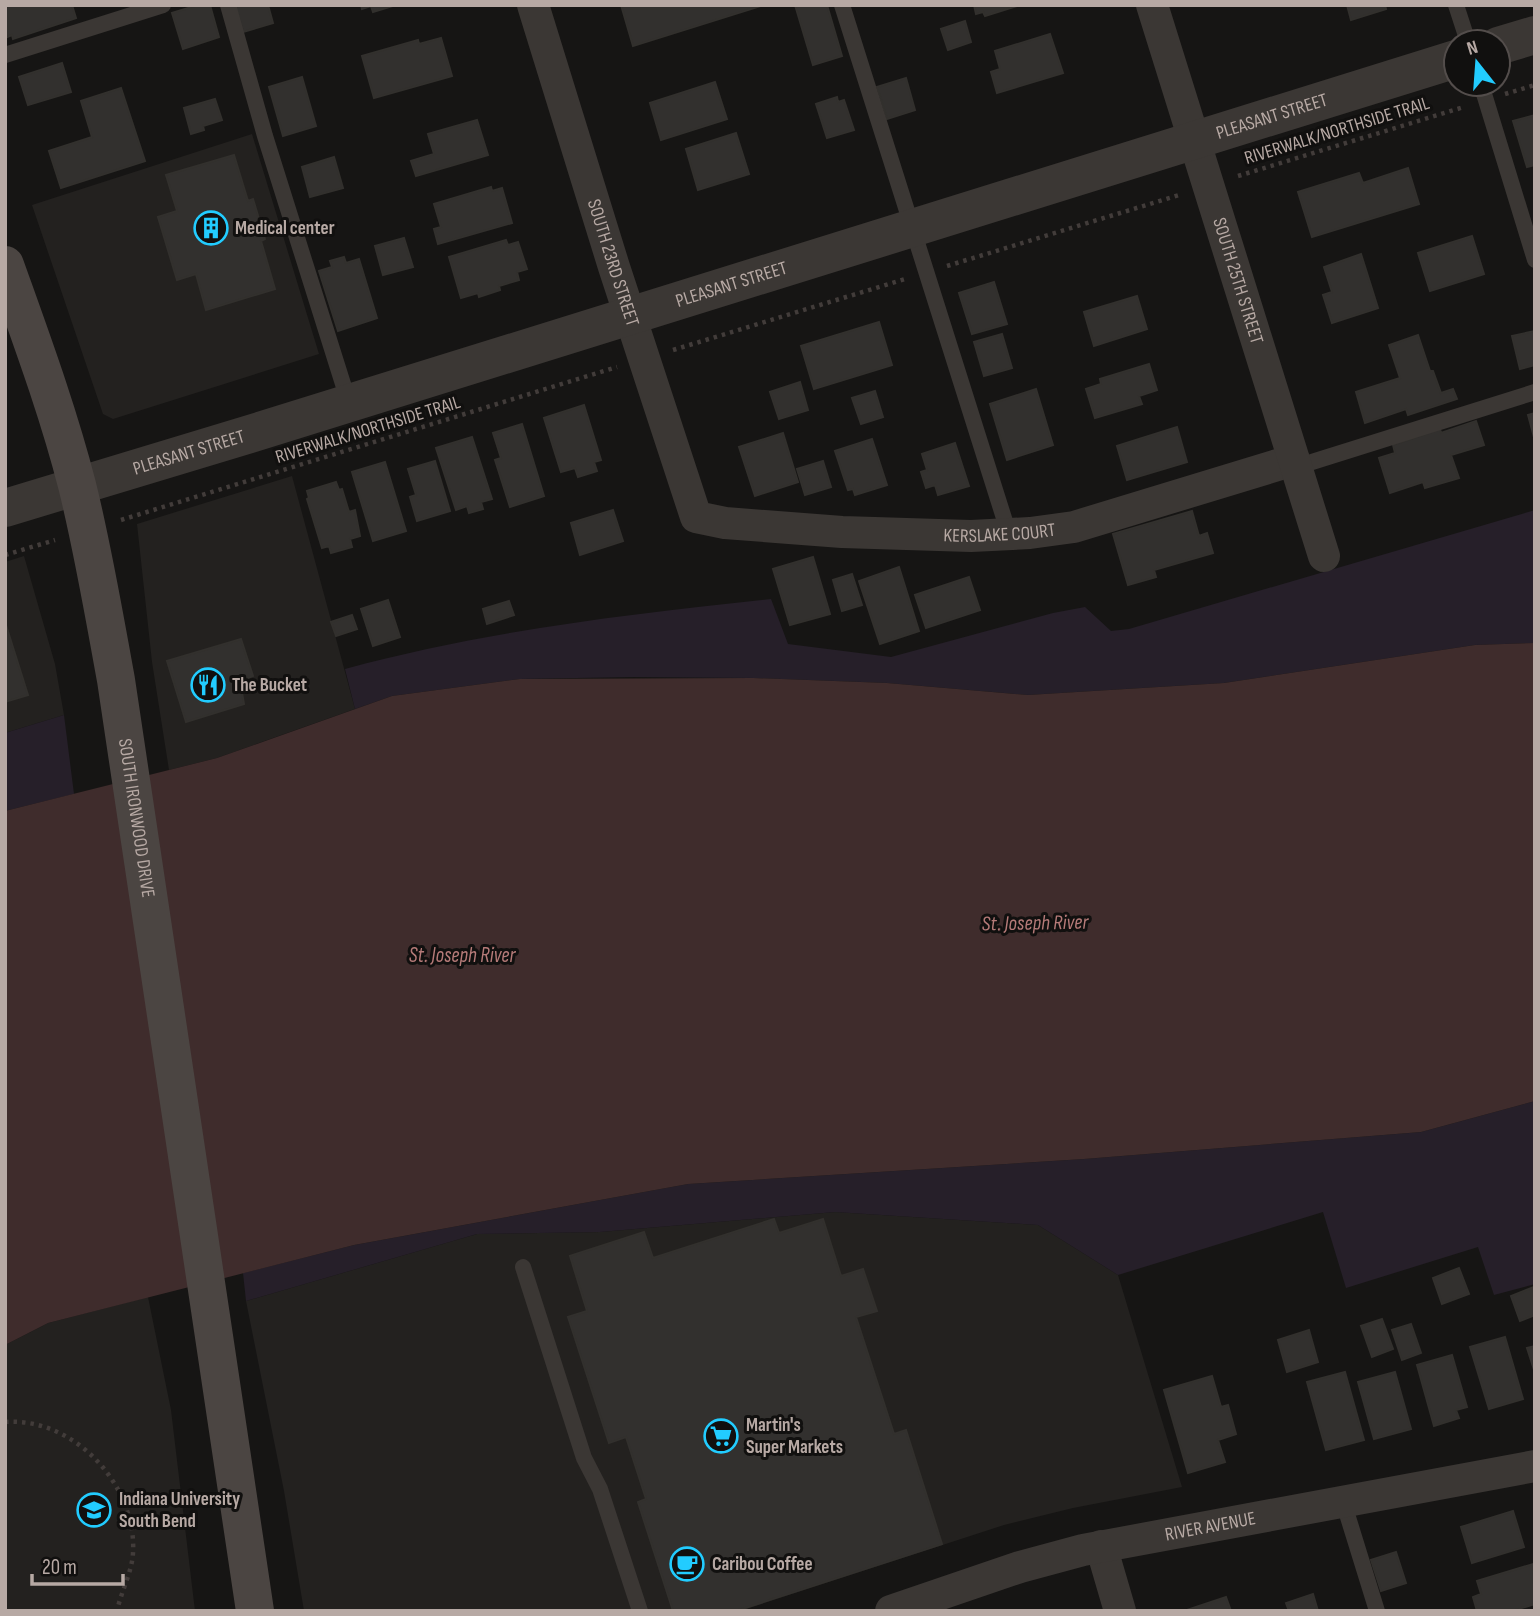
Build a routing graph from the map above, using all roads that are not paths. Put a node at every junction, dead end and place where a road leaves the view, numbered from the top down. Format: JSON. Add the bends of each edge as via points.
{"nodes":[{"id":1,"x":163,"y":5,"type":"edge"},
{"id":2,"x":228,"y":5,"type":"edge"},
{"id":3,"x":533,"y":5,"type":"edge"},
{"id":4,"x":842,"y":5,"type":"edge"},
{"id":5,"x":1152,"y":5,"type":"edge"},
{"id":6,"x":1456,"y":5,"type":"edge"},
{"id":7,"x":1463,"y":28,"type":"edge"},
{"id":8,"x":1535,"y":35,"type":"edge"},
{"id":9,"x":1512,"y":42,"type":"edge"},
{"id":10,"x":5,"y":55,"type":"edge"},
{"id":11,"x":1442,"y":63,"type":"edge"},
{"id":12,"x":1484,"y":98,"type":"edge"},
{"id":13,"x":1194,"y":140,"type":"junction"},
{"id":14,"x":911,"y":228,"type":"junction"},
{"id":15,"x":1535,"y":260,"type":"edge"},
{"id":16,"x":5,"y":265,"type":"edge"},
{"id":17,"x":630,"y":314,"type":"junction"},
{"id":18,"x":1535,"y":392,"type":"edge"},
{"id":19,"x":349,"y":403,"type":"junction"},
{"id":20,"x":1295,"y":464,"type":"junction"},
{"id":21,"x":77,"y":485,"type":"junction"},
{"id":22,"x":5,"y":508,"type":"edge"},
{"id":23,"x":696,"y":517,"type":"joint"},
{"id":24,"x":1009,"y":534,"type":"junction"},
{"id":25,"x":1324,"y":556,"type":"dead end"},
{"id":26,"x":523,"y":1267,"type":"dead end"},
{"id":27,"x":1535,"y":1466,"type":"edge"},
{"id":28,"x":1343,"y":1501,"type":"junction"},
{"id":29,"x":1101,"y":1546,"type":"junction"},
{"id":30,"x":255,"y":1611,"type":"edge"},
{"id":31,"x":640,"y":1611,"type":"edge"},
{"id":32,"x":891,"y":1611,"type":"edge"},
{"id":33,"x":1120,"y":1611,"type":"edge"},
{"id":34,"x":1377,"y":1611,"type":"edge"}],
"edges":[{"from":1,"to":10,"type":"lane"},
{"from":2,"to":19,"type":"lane"},
{"from":3,"to":17,"type":"street","name":"SOUTH 23RD STREET"},
{"from":4,"to":14,"type":"lane"},
{"from":5,"to":13,"type":"street","name":"SOUTH 25TH STREET"},
{"from":6,"to":7,"type":"lane"},
{"from":8,"to":9,"type":"street"},
{"from":11,"to":13,"type":"street","name":"PLEASANT STREET"},
{"from":12,"to":15,"type":"lane"},
{"from":13,"to":14,"type":"street","name":"PLEASANT STREET"},
{"from":13,"to":20,"type":"street","name":"SOUTH 25TH STREET"},
{"from":14,"to":17,"type":"street","name":"PLEASANT STREET"},
{"from":14,"to":24,"type":"lane"},
{"from":16,"to":21,"type":"main road","name":"SOUTH IRONWOOD DRIVE"},
{"from":17,"to":19,"type":"street","name":"PLEASANT STREET"},
{"from":17,"to":23,"type":"street","name":"SOUTH 23RD STREET"},
{"from":18,"to":20,"type":"lane"},
{"from":19,"to":21,"type":"street","name":"PLEASANT STREET"},
{"from":20,"to":24,"type":"street","name":"KERSLAKE COURT","via":[[1074,527]]},
{"from":20,"to":25,"type":"street","name":"SOUTH 25TH STREET"},
{"from":21,"to":22,"type":"street","name":"PLEASANT STREET"},
{"from":21,"to":30,"type":"main road","name":"SOUTH IRONWOOD DRIVE","via":[[116,680]]},
{"from":23,"to":24,"type":"street","name":"KERSLAKE COURT","via":[[842,532]]},
{"from":26,"to":31,"type":"lane","via":[[584,1458],[600,1489]]},
{"from":27,"to":28,"type":"street","name":"RIVER AVENUE"},
{"from":28,"to":29,"type":"street","name":"RIVER AVENUE"},
{"from":28,"to":34,"type":"lane"},
{"from":29,"to":32,"type":"street","name":"RIVER AVENUE","via":[[1020,1567]]},
{"from":29,"to":33,"type":"street"}]}
